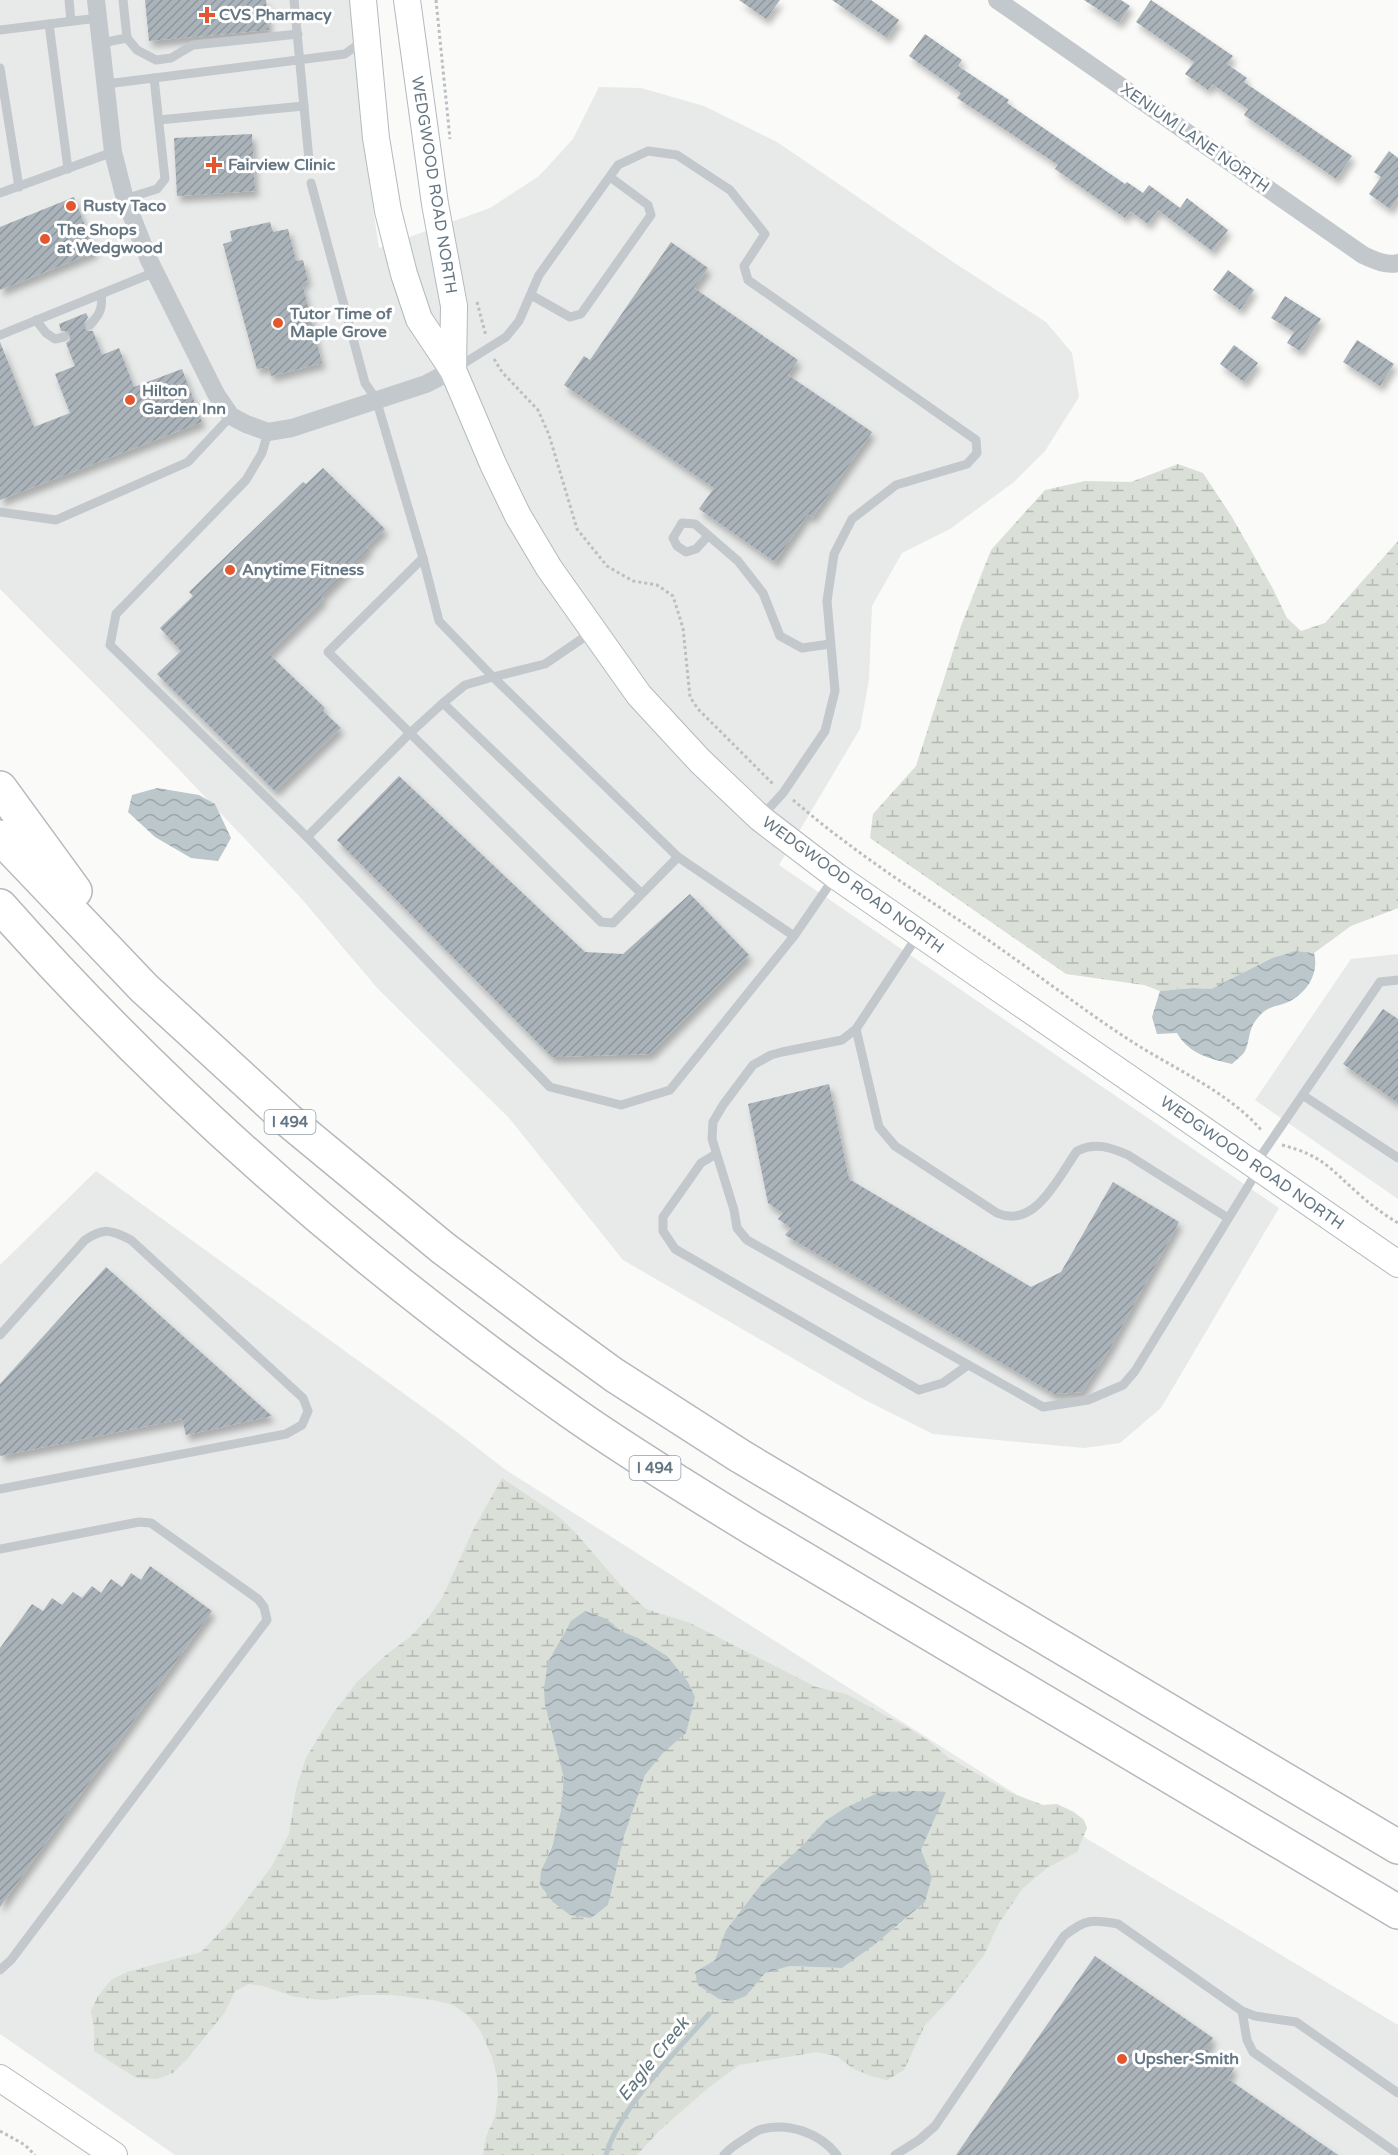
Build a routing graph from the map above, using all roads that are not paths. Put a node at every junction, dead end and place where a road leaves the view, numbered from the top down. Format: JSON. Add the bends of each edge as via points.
{"nodes":[{"id":1,"x":69,"y":0,"type":"edge"},
{"id":2,"x":123,"y":0,"type":"edge"},
{"id":3,"x":294,"y":0,"type":"edge"},
{"id":4,"x":363,"y":0,"type":"edge"},
{"id":5,"x":407,"y":0,"type":"edge"},
{"id":6,"x":997,"y":0,"type":"edge"},
{"id":7,"x":97,"y":9,"type":"edge"},
{"id":8,"x":71,"y":21,"type":"junction"},
{"id":9,"x":50,"y":24,"type":"junction"},
{"id":10,"x":0,"y":30,"type":"edge"},
{"id":11,"x":298,"y":34,"type":"junction"},
{"id":12,"x":127,"y":38,"type":"junction"},
{"id":13,"x":366,"y":38,"type":"junction"},
{"id":14,"x":101,"y":43,"type":"junction"},
{"id":15,"x":300,"y":61,"type":"junction"},
{"id":16,"x":0,"y":68,"type":"edge"},
{"id":17,"x":154,"y":78,"type":"junction"},
{"id":18,"x":105,"y":84,"type":"junction"},
{"id":19,"x":304,"y":106,"type":"junction"},
{"id":20,"x":159,"y":120,"type":"junction"},
{"id":21,"x":113,"y":152,"type":"junction"},
{"id":22,"x":309,"y":160,"type":"dead end"},
{"id":23,"x":68,"y":169,"type":"junction"},
{"id":24,"x":610,"y":177,"type":"junction"},
{"id":25,"x":311,"y":183,"type":"dead end"},
{"id":26,"x":19,"y":187,"type":"junction"},
{"id":27,"x":0,"y":193,"type":"edge"},
{"id":28,"x":125,"y":199,"type":"junction"},
{"id":29,"x":1398,"y":263,"type":"edge"},
{"id":30,"x":155,"y":272,"type":"junction"},
{"id":31,"x":101,"y":294,"type":"junction"},
{"id":32,"x":531,"y":295,"type":"junction"},
{"id":33,"x":36,"y":320,"type":"junction"},
{"id":34,"x":90,"y":324,"type":"dead end"},
{"id":35,"x":0,"y":335,"type":"edge"},
{"id":36,"x":64,"y":337,"type":"dead end"},
{"id":37,"x":453,"y":370,"type":"junction"},
{"id":38,"x":376,"y":399,"type":"junction"},
{"id":39,"x":231,"y":416,"type":"junction"},
{"id":40,"x":268,"y":432,"type":"junction"},
{"id":41,"x":0,"y":512,"type":"edge"},
{"id":42,"x":708,"y":536,"type":"dead end"},
{"id":43,"x":423,"y":558,"type":"junction"},
{"id":44,"x":593,"y":632,"type":"junction"},
{"id":45,"x":830,"y":644,"type":"junction"},
{"id":46,"x":493,"y":677,"type":"junction"},
{"id":47,"x":442,"y":703,"type":"junction"},
{"id":48,"x":410,"y":733,"type":"junction"},
{"id":49,"x":0,"y":788,"type":"edge"},
{"id":50,"x":760,"y":818,"type":"junction"},
{"id":51,"x":0,"y":837,"type":"edge"},
{"id":52,"x":307,"y":837,"type":"junction"},
{"id":53,"x":678,"y":857,"type":"junction"},
{"id":54,"x":836,"y":876,"type":"junction"},
{"id":55,"x":641,"y":893,"type":"junction"},
{"id":56,"x":0,"y":906,"type":"edge"},
{"id":57,"x":919,"y":933,"type":"junction"},
{"id":58,"x":0,"y":936,"type":"edge"},
{"id":59,"x":794,"y":936,"type":"junction"},
{"id":60,"x":1398,"y":980,"type":"edge"},
{"id":61,"x":144,"y":988,"type":"junction"},
{"id":62,"x":856,"y":1029,"type":"junction"},
{"id":63,"x":1304,"y":1095,"type":"junction"},
{"id":64,"x":716,"y":1154,"type":"junction"},
{"id":65,"x":1398,"y":1158,"type":"edge"},
{"id":66,"x":1256,"y":1167,"type":"junction"},
{"id":67,"x":285,"y":1188,"type":"junction"},
{"id":68,"x":1228,"y":1218,"type":"junction"},
{"id":69,"x":1398,"y":1264,"type":"edge"},
{"id":70,"x":0,"y":1335,"type":"edge"},
{"id":71,"x":968,"y":1365,"type":"junction"},
{"id":72,"x":0,"y":1489,"type":"edge"},
{"id":73,"x":0,"y":1550,"type":"edge"},
{"id":74,"x":1398,"y":1847,"type":"edge"},
{"id":75,"x":1398,"y":1912,"type":"edge"},
{"id":76,"x":0,"y":1970,"type":"edge"},
{"id":77,"x":1242,"y":2011,"type":"junction"},
{"id":78,"x":0,"y":2078,"type":"edge"},
{"id":79,"x":1398,"y":2093,"type":"edge"},
{"id":80,"x":1396,"y":2154,"type":"edge"},
{"id":81,"x":114,"y":2155,"type":"edge"},
{"id":82,"x":724,"y":2155,"type":"edge"},
{"id":83,"x":837,"y":2155,"type":"edge"},
{"id":84,"x":895,"y":2155,"type":"edge"}],
"edges":[{"from":1,"to":8,"type":"lane"},
{"from":2,"to":12,"type":"lane"},
{"from":3,"to":11,"type":"lane"},
{"from":4,"to":13,"type":"street","name":"WEDGWOOD ROAD NORTH"},
{"from":5,"to":37,"type":"street","name":"WEDGWOOD ROAD NORTH","via":[[435,204],[454,306]]},
{"from":6,"to":29,"type":"street","name":"XENIUM LANE NORTH","via":[[1363,255],[1379,262]]},
{"from":7,"to":8,"type":"lane"},
{"from":7,"to":14,"type":"street"},
{"from":8,"to":9,"type":"lane"},
{"from":9,"to":10,"type":"lane"},
{"from":9,"to":23,"type":"lane"},
{"from":11,"to":12,"type":"lane","via":[[193,45],[171,58],[156,60],[137,50]]},
{"from":11,"to":15,"type":"lane"},
{"from":12,"to":14,"type":"lane"},
{"from":13,"to":15,"type":"lane","via":[[345,54]]},
{"from":13,"to":37,"type":"street","name":"WEDGWOOD ROAD NORTH","via":[[378,149],[404,274],[419,319]]},
{"from":14,"to":18,"type":"street"},
{"from":15,"to":17,"type":"lane"},
{"from":15,"to":19,"type":"lane"},
{"from":16,"to":26,"type":"lane"},
{"from":17,"to":18,"type":"lane"},
{"from":17,"to":20,"type":"lane"},
{"from":18,"to":21,"type":"street"},
{"from":19,"to":20,"type":"lane"},
{"from":19,"to":22,"type":"lane"},
{"from":20,"to":28,"type":"lane","via":[[165,179],[157,189]]},
{"from":21,"to":23,"type":"lane"},
{"from":21,"to":28,"type":"street"},
{"from":23,"to":26,"type":"lane"},
{"from":24,"to":32,"type":"lane","via":[[540,275]]},
{"from":24,"to":32,"type":"lane","via":[[648,205],[651,215],[581,314],[570,317]]},
{"from":24,"to":45,"type":"lane","via":[[618,165],[648,151],[677,155],[730,190],[765,234],[744,266],[748,280],[976,440],[977,453],[967,465],[896,485],[852,519],[834,554],[827,601]]},
{"from":25,"to":38,"type":"lane","via":[[365,383]]},
{"from":26,"to":27,"type":"lane"},
{"from":28,"to":30,"type":"street"},
{"from":30,"to":31,"type":"lane"},
{"from":30,"to":39,"type":"street"},
{"from":31,"to":33,"type":"lane"},
{"from":31,"to":34,"type":"lane","via":[[99,315]]},
{"from":32,"to":37,"type":"lane","via":[[506,337]]},
{"from":33,"to":35,"type":"lane"},
{"from":33,"to":36,"type":"lane","via":[[55,339]]},
{"from":37,"to":38,"type":"street","via":[[426,384]]},
{"from":37,"to":44,"type":"street","name":"WEDGWOOD ROAD NORTH","via":[[518,516]]},
{"from":38,"to":40,"type":"street","via":[[292,428]]},
{"from":38,"to":43,"type":"lane"},
{"from":39,"to":40,"type":"street"},
{"from":39,"to":41,"type":"lane","via":[[188,462],[56,520]]},
{"from":40,"to":52,"type":"lane","via":[[262,453],[246,480],[116,614],[110,645]]},
{"from":42,"to":45,"type":"lane","via":[[738,561],[763,592],[780,636],[802,648]]},
{"from":43,"to":46,"type":"lane","via":[[439,621]]},
{"from":43,"to":48,"type":"lane","via":[[328,652]]},
{"from":44,"to":46,"type":"lane","via":[[545,664]]},
{"from":44,"to":50,"type":"street","name":"WEDGWOOD ROAD NORTH","via":[[639,695]]},
{"from":45,"to":50,"type":"lane","via":[[835,691],[825,731],[783,793]]},
{"from":46,"to":47,"type":"lane","via":[[465,685]]},
{"from":46,"to":53,"type":"lane"},
{"from":47,"to":48,"type":"lane"},
{"from":47,"to":55,"type":"lane"},
{"from":48,"to":52,"type":"lane"},
{"from":48,"to":55,"type":"lane","via":[[601,922],[613,923]]},
{"from":49,"to":61,"type":"highway"},
{"from":50,"to":54,"type":"street","name":"WEDGWOOD ROAD NORTH"},
{"from":51,"to":61,"type":"highway","number":"I 494"},
{"from":52,"to":59,"type":"lane","via":[[550,1087],[621,1105],[670,1090]]},
{"from":53,"to":55,"type":"lane"},
{"from":53,"to":59,"type":"lane"},
{"from":54,"to":57,"type":"street","name":"WEDGWOOD ROAD NORTH"},
{"from":54,"to":59,"type":"lane"},
{"from":56,"to":67,"type":"highway","number":"I 494","via":[[144,1060]]},
{"from":57,"to":62,"type":"lane"},
{"from":57,"to":66,"type":"street","name":"WEDGWOOD ROAD NORTH"},
{"from":58,"to":67,"type":"highway","via":[[117,1052]]},
{"from":60,"to":63,"type":"lane","via":[[1380,982]]},
{"from":61,"to":74,"type":"highway","number":"I 494","via":[[288,1120],[442,1248],[614,1375],[740,1456]]},
{"from":62,"to":64,"type":"lane","via":[[842,1040],[771,1055],[753,1065],[713,1122]]},
{"from":62,"to":68,"type":"lane","via":[[879,1126],[895,1146],[997,1214],[1020,1216],[1032,1211],[1077,1150],[1099,1146],[1128,1155]]},
{"from":63,"to":65,"type":"lane"},
{"from":63,"to":66,"type":"lane"},
{"from":64,"to":71,"type":"lane","via":[[737,1228],[747,1240]]},
{"from":64,"to":71,"type":"lane","via":[[701,1163],[663,1217],[663,1231],[675,1249],[919,1390],[943,1383]]},
{"from":66,"to":68,"type":"lane"},
{"from":66,"to":69,"type":"street","name":"WEDGWOOD ROAD NORTH"},
{"from":67,"to":75,"type":"highway","number":"I 494","via":[[372,1263],[494,1356],[656,1469]]},
{"from":68,"to":71,"type":"lane","via":[[1123,1385],[1088,1400],[1043,1407]]},
{"from":70,"to":72,"type":"lane","via":[[85,1240],[99,1231],[114,1232],[131,1240],[303,1398],[308,1411],[302,1425],[286,1434]]},
{"from":73,"to":76,"type":"lane","via":[[139,1522],[151,1524],[258,1599],[267,1620]]},
{"from":77,"to":79,"type":"lane","via":[[1296,2022]]},
{"from":77,"to":80,"type":"lane","via":[[1253,2052]]},
{"from":77,"to":84,"type":"lane","via":[[1118,1924],[1080,1923],[1064,1936],[935,2126]]},
{"from":78,"to":81,"type":"street"},
{"from":82,"to":83,"type":"lane","via":[[760,2130],[786,2127],[811,2134]]}]}
